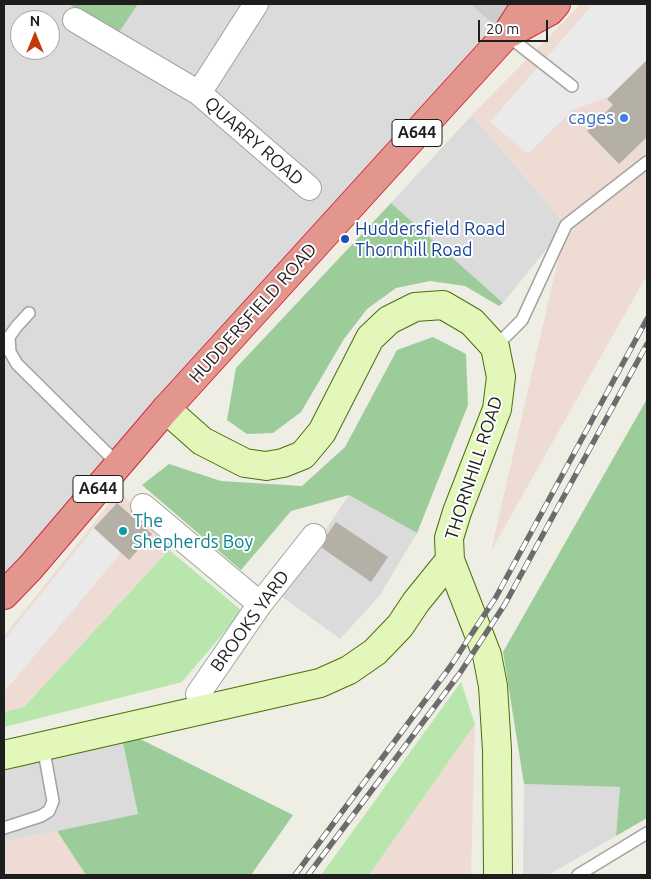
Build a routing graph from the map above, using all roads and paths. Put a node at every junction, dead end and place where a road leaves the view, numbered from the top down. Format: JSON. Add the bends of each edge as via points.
{"nodes":[{"id":1,"x":256,"y":4,"type":"edge"},
{"id":2,"x":526,"y":4,"type":"edge"},
{"id":3,"x":556,"y":4,"type":"edge"},
{"id":4,"x":75,"y":20,"type":"dead end"},
{"id":5,"x":506,"y":35,"type":"junction"},
{"id":6,"x":572,"y":86,"type":"dead end"},
{"id":7,"x":199,"y":93,"type":"junction"},
{"id":8,"x":647,"y":162,"type":"edge"},
{"id":9,"x":309,"y":188,"type":"dead end"},
{"id":10,"x":29,"y":314,"type":"dead end"},
{"id":11,"x":495,"y":347,"type":"junction"},
{"id":12,"x":166,"y":409,"type":"junction"},
{"id":13,"x":119,"y":465,"type":"junction"},
{"id":14,"x":143,"y":506,"type":"dead end"},
{"id":15,"x":314,"y":536,"type":"dead end"},
{"id":16,"x":450,"y":560,"type":"junction"},
{"id":17,"x":4,"y":595,"type":"edge"},
{"id":18,"x":260,"y":604,"type":"junction"},
{"id":19,"x":203,"y":710,"type":"junction"},
{"id":20,"x":43,"y":746,"type":"junction"},
{"id":21,"x":4,"y":755,"type":"edge"},
{"id":22,"x":4,"y":828,"type":"edge"},
{"id":23,"x":647,"y":833,"type":"edge"},
{"id":24,"x":498,"y":875,"type":"edge"},
{"id":25,"x":578,"y":875,"type":"edge"}],
"edges":[{"from":1,"to":7,"type":"street","name":"QUARRY ROAD"},
{"from":2,"to":5,"type":"highway","name":"HUDDERSFIELD ROAD","number":"A644"},
{"from":3,"to":5,"type":"highway","name":"HUDDERSFIELD ROAD","number":"A644","via":[[550,11]]},
{"from":4,"to":7,"type":"street","name":"QUARRY ROAD"},
{"from":5,"to":6,"type":"lane"},
{"from":5,"to":12,"type":"highway","name":"HUDDERSFIELD ROAD","number":"A644"},
{"from":7,"to":9,"type":"street","name":"QUARRY ROAD"},
{"from":8,"to":11,"type":"lane","via":[[566,225],[522,320]]},
{"from":10,"to":13,"type":"lane","via":[[9,337],[10,352],[17,364]]},
{"from":11,"to":12,"type":"main road","via":[[472,322],[443,305],[415,307],[388,320],[370,338],[322,432],[304,455],[266,466],[245,463],[202,440]]},
{"from":11,"to":16,"type":"main road","name":"THORNHILL ROAD","via":[[501,377],[496,409],[454,520],[449,538]]},
{"from":12,"to":13,"type":"highway","name":"HUDDERSFIELD ROAD","number":"A644"},
{"from":13,"to":17,"type":"highway","name":"HUDDERSFIELD ROAD","number":"A644"},
{"from":14,"to":18,"type":"street"},
{"from":15,"to":18,"type":"street","name":"BROOKS YARD"},
{"from":16,"to":19,"type":"main road","via":[[400,626],[375,652],[349,670],[320,684]]},
{"from":16,"to":24,"type":"main road","name":"THORNHILL ROAD","via":[[487,655],[493,686]]},
{"from":18,"to":19,"type":"street","name":"BROOKS YARD","via":[[198,694]]},
{"from":19,"to":20,"type":"main road"},
{"from":20,"to":21,"type":"main road"},
{"from":20,"to":22,"type":"lane","via":[[53,801],[49,810],[41,816]]},
{"from":23,"to":25,"type":"lane"}]}
